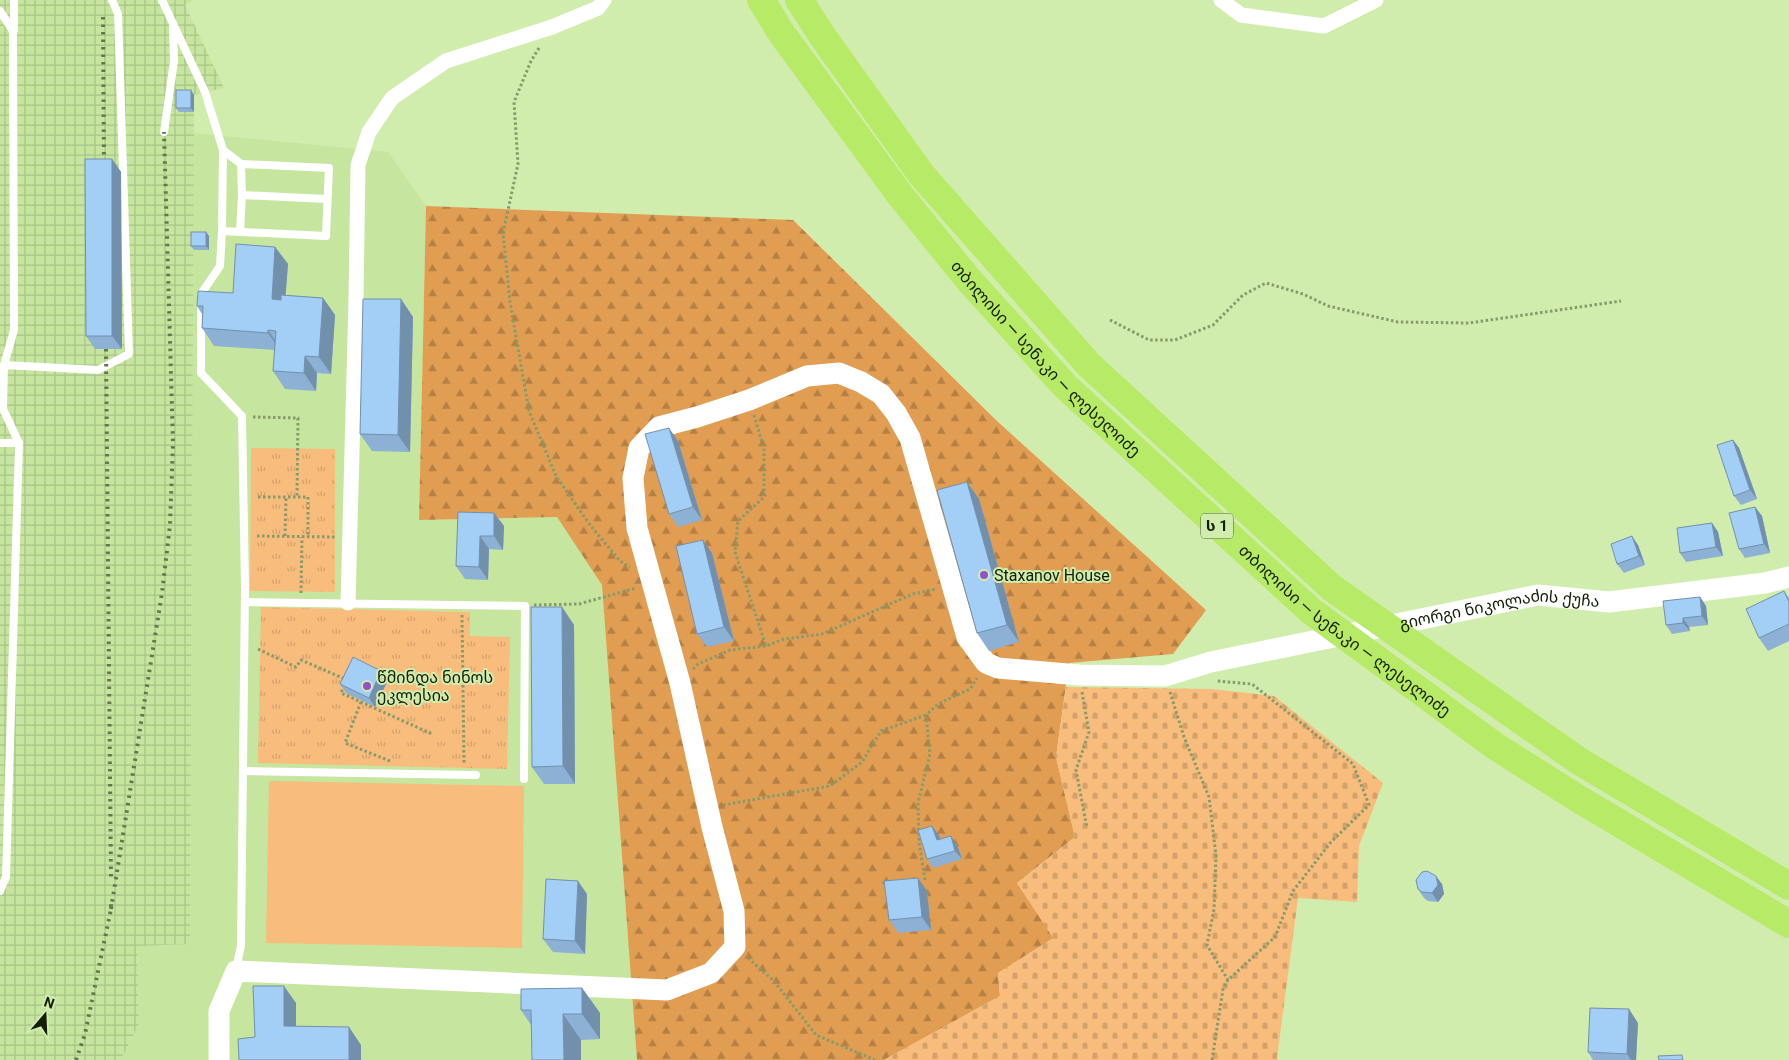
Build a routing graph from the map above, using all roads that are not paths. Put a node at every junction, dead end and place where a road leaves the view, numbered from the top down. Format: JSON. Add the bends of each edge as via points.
{"nodes":[{"id":1,"x":14,"y":0,"type":"edge"},
{"id":2,"x":112,"y":0,"type":"edge"},
{"id":3,"x":162,"y":0,"type":"edge"},
{"id":4,"x":604,"y":0,"type":"edge"},
{"id":5,"x":761,"y":0,"type":"edge"},
{"id":6,"x":799,"y":0,"type":"edge"},
{"id":7,"x":1221,"y":0,"type":"edge"},
{"id":8,"x":1376,"y":0,"type":"edge"},
{"id":9,"x":0,"y":11,"type":"edge"},
{"id":10,"x":173,"y":24,"type":"junction"},
{"id":11,"x":14,"y":32,"type":"junction"},
{"id":12,"x":164,"y":132,"type":"dead end"},
{"id":13,"x":223,"y":150,"type":"junction"},
{"id":14,"x":241,"y":164,"type":"junction"},
{"id":15,"x":242,"y":195,"type":"junction"},
{"id":16,"x":327,"y":199,"type":"junction"},
{"id":17,"x":222,"y":231,"type":"junction"},
{"id":18,"x":240,"y":232,"type":"junction"},
{"id":19,"x":4,"y":365,"type":"junction"},
{"id":20,"x":0,"y":443,"type":"edge"},
{"id":21,"x":19,"y":443,"type":"junction"},
{"id":22,"x":1789,"y":577,"type":"edge"},
{"id":23,"x":245,"y":602,"type":"junction"},
{"id":24,"x":348,"y":603,"type":"junction"},
{"id":25,"x":243,"y":771,"type":"junction"},
{"id":26,"x":476,"y":775,"type":"dead end"},
{"id":27,"x":524,"y":779,"type":"dead end"},
{"id":28,"x":1789,"y":886,"type":"edge"},
{"id":29,"x":0,"y":891,"type":"edge"},
{"id":30,"x":1789,"y":924,"type":"edge"},
{"id":31,"x":236,"y":971,"type":"junction"},
{"id":32,"x":219,"y":1060,"type":"edge"}],
"edges":[{"from":1,"to":11,"type":"lane"},
{"from":2,"to":19,"type":"lane","via":[[118,14],[129,354],[98,370]]},
{"from":3,"to":10,"type":"lane"},
{"from":4,"to":24,"type":"street","via":[[598,8],[552,27],[446,61],[392,98],[369,132],[358,166]]},
{"from":5,"to":30,"type":"highway","name":"თბილისი — სენაკი — ლესელიძე","number":"ს 1","via":[[782,34],[894,187],[974,286],[1065,386],[1310,611],[1495,746]]},
{"from":6,"to":28,"type":"highway","name":"თბილისი — სენაკი — ლესელიძე","number":"ს 1","via":[[921,174],[1089,365],[1332,588],[1579,761]]},
{"from":7,"to":8,"type":"street","via":[[1241,15],[1324,26]]},
{"from":9,"to":11,"type":"lane"},
{"from":10,"to":12,"type":"lane","via":[[174,61]]},
{"from":10,"to":13,"type":"lane","via":[[205,92]]},
{"from":11,"to":19,"type":"lane","via":[[14,330]]},
{"from":13,"to":14,"type":"lane"},
{"from":13,"to":17,"type":"lane"},
{"from":14,"to":15,"type":"lane"},
{"from":14,"to":16,"type":"lane","via":[[329,168]]},
{"from":15,"to":16,"type":"lane"},
{"from":15,"to":18,"type":"lane"},
{"from":16,"to":18,"type":"lane","via":[[326,236]]},
{"from":17,"to":18,"type":"lane"},
{"from":17,"to":23,"type":"lane","via":[[220,266],[201,294],[201,373],[242,416]]},
{"from":19,"to":21,"type":"lane","via":[[3,409]]},
{"from":20,"to":21,"type":"lane"},
{"from":21,"to":29,"type":"lane","via":[[6,877]]},
{"from":22,"to":31,"type":"street","name":"გიორგი ნიკოლაძის ქუჩა","via":[[1765,583],[1609,602],[1538,595],[1212,671],[1165,676],[1079,675],[998,668],[986,662],[967,637],[910,438],[896,413],[882,394],[861,382],[839,373],[808,376],[749,400],[659,427],[639,448],[633,478],[637,528],[680,683],[734,911],[735,946],[711,973],[667,990]]},
{"from":23,"to":24,"type":"lane"},
{"from":23,"to":25,"type":"lane"},
{"from":24,"to":27,"type":"lane","via":[[525,606]]},
{"from":25,"to":26,"type":"lane"},
{"from":25,"to":31,"type":"lane","via":[[242,946]]},
{"from":31,"to":32,"type":"street","via":[[219,1011]]}]}
